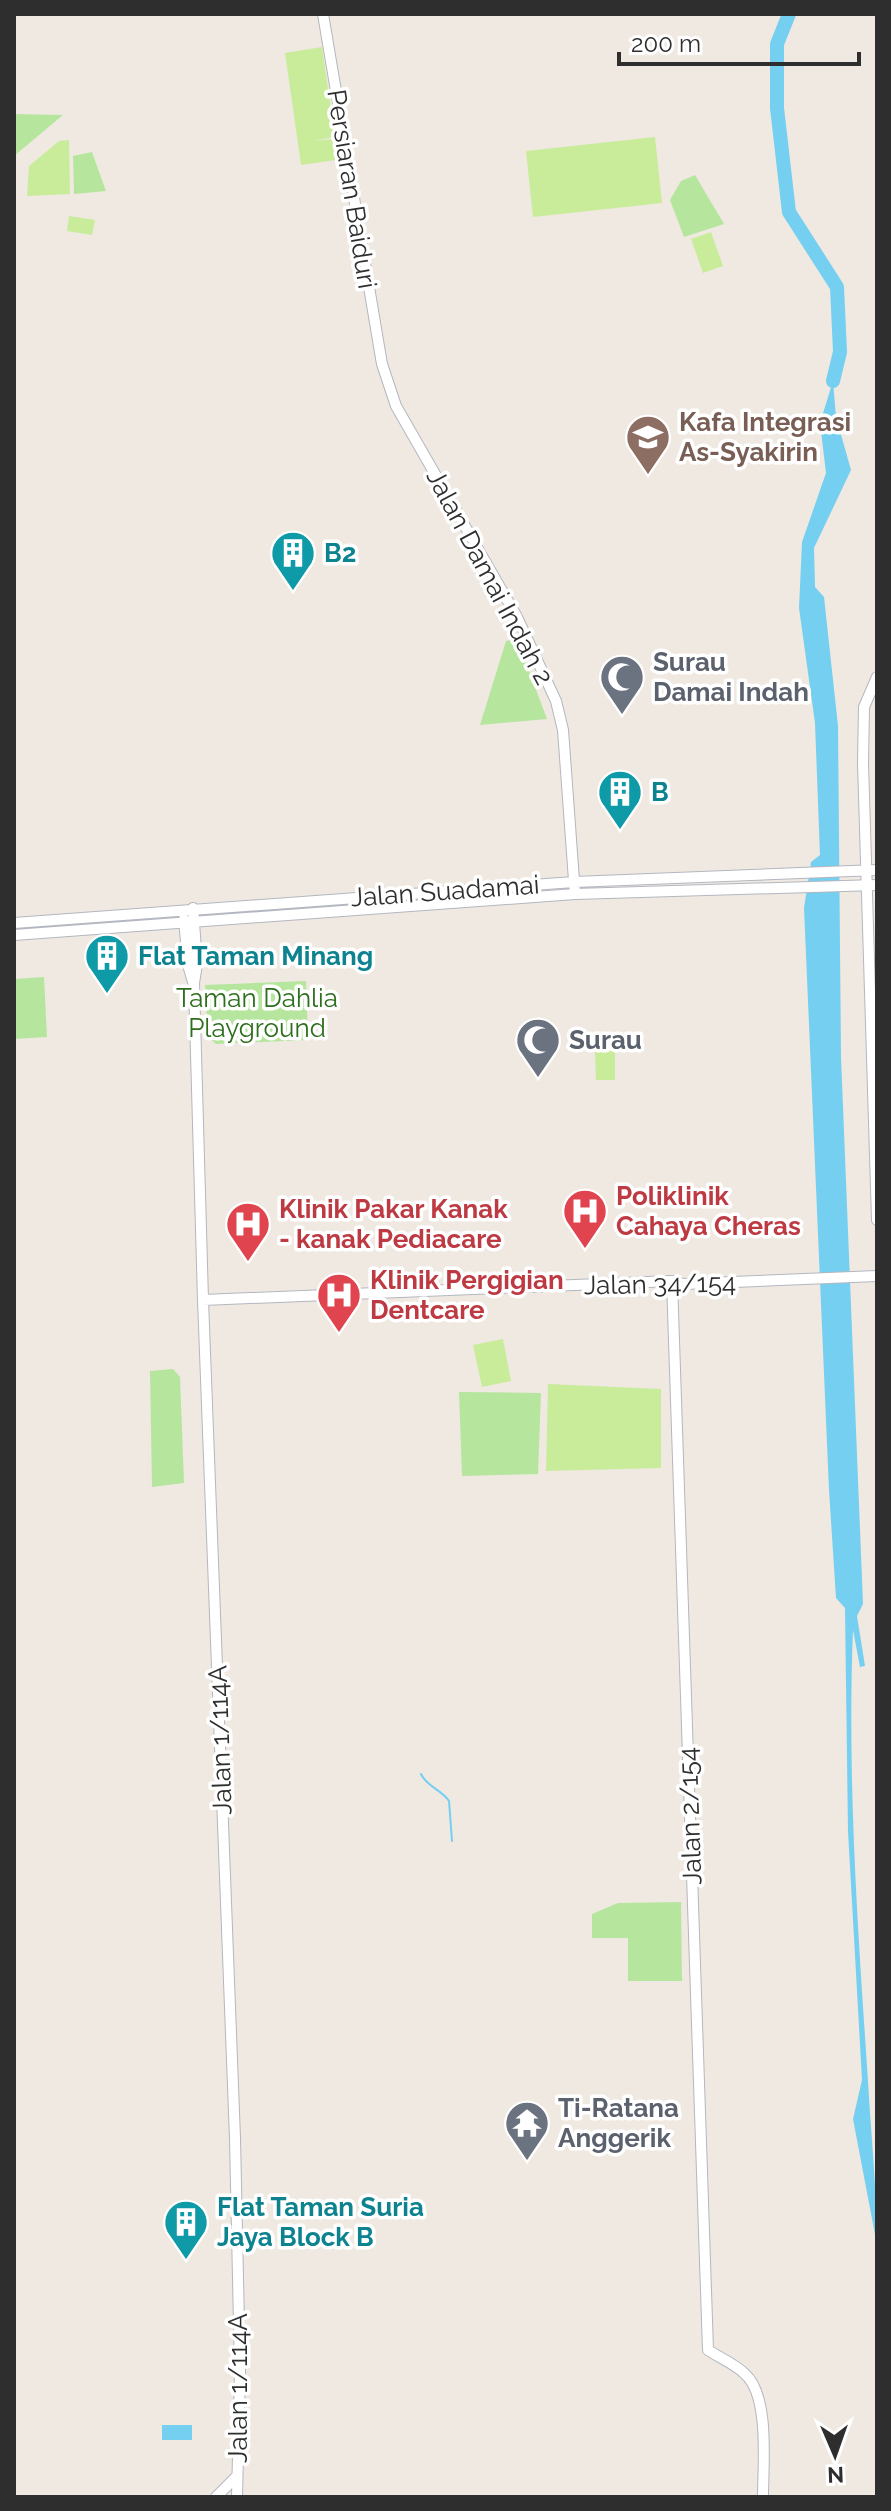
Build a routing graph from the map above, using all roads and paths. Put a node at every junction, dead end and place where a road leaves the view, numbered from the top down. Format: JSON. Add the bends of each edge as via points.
{"nodes":[{"id":1,"x":323,"y":14,"type":"edge"},
{"id":2,"x":382,"y":364,"type":"joint"},
{"id":3,"x":877,"y":677,"type":"edge"},
{"id":4,"x":871,"y":870,"type":"edge"},
{"id":5,"x":574,"y":882,"type":"junction"},
{"id":6,"x":871,"y":885,"type":"edge"},
{"id":7,"x":575,"y":894,"type":"junction"},
{"id":8,"x":872,"y":906,"type":"edge"},
{"id":9,"x":188,"y":909,"type":"junction"},
{"id":10,"x":217,"y":921,"type":"junction"},
{"id":11,"x":14,"y":923,"type":"edge"},
{"id":12,"x":189,"y":923,"type":"junction"},
{"id":13,"x":158,"y":926,"type":"junction"},
{"id":14,"x":14,"y":935,"type":"edge"},
{"id":15,"x":195,"y":949,"type":"junction"},
{"id":16,"x":188,"y":965,"type":"junction"},
{"id":17,"x":194,"y":983,"type":"junction"},
{"id":18,"x":877,"y":1220,"type":"edge"},
{"id":19,"x":877,"y":1276,"type":"edge"},
{"id":20,"x":672,"y":1281,"type":"junction"},
{"id":21,"x":203,"y":1300,"type":"junction"},
{"id":22,"x":237,"y":2476,"type":"junction"},
{"id":23,"x":216,"y":2497,"type":"edge"},
{"id":24,"x":237,"y":2497,"type":"edge"},
{"id":25,"x":763,"y":2497,"type":"edge"}],
"edges":[{"from":1,"to":2,"type":"street","name":"Persiaran Baiduri"},
{"from":2,"to":5,"type":"street","name":"Jalan Damai Indah 2","via":[[396,406],[517,617],[556,701],[563,730]]},
{"from":3,"to":4,"type":"street","via":[[864,707]]},
{"from":4,"to":5,"type":"street","name":"Jalan Suadamai"},
{"from":4,"to":6,"type":"street"},
{"from":5,"to":7,"type":"street","name":"Jalan Damai Indah 2"},
{"from":5,"to":9,"type":"street","name":"Jalan Suadamai"},
{"from":6,"to":7,"type":"street","name":"Jalan Suadamai"},
{"from":6,"to":8,"type":"street"},
{"from":7,"to":10,"type":"street","name":"Jalan Suadamai"},
{"from":8,"to":18,"type":"street"},
{"from":9,"to":11,"type":"street","name":"Jalan Suadamai"},
{"from":9,"to":12,"type":"street","name":"Jalan 1/114A"},
{"from":10,"to":12,"type":"street","name":"Jalan Suadamai"},
{"from":10,"to":15,"type":"street","via":[[202,929]]},
{"from":12,"to":13,"type":"street","name":"Jalan Suadamai"},
{"from":12,"to":15,"type":"street","name":"Jalan 1/114A"},
{"from":12,"to":16,"type":"street","name":"Jalan 1/114A"},
{"from":13,"to":14,"type":"street","name":"Jalan Suadamai"},
{"from":13,"to":16,"type":"street","via":[[179,935]]},
{"from":15,"to":17,"type":"street","name":"Jalan 1/114A"},
{"from":16,"to":17,"type":"street","name":"Jalan 1/114A"},
{"from":17,"to":21,"type":"street","name":"Jalan 1/114A"},
{"from":19,"to":20,"type":"street","name":"Jalan 34/154"},
{"from":20,"to":21,"type":"street","name":"Jalan 34/154"},
{"from":20,"to":25,"type":"street","name":"Jalan 2/154","via":[[708,2350],[747,2375],[757,2390]]},
{"from":21,"to":22,"type":"street","name":"Jalan 1/114A","via":[[235,2138]]},
{"from":22,"to":23,"type":"street"},
{"from":22,"to":24,"type":"street","name":"Jalan 1/114A"}]}
